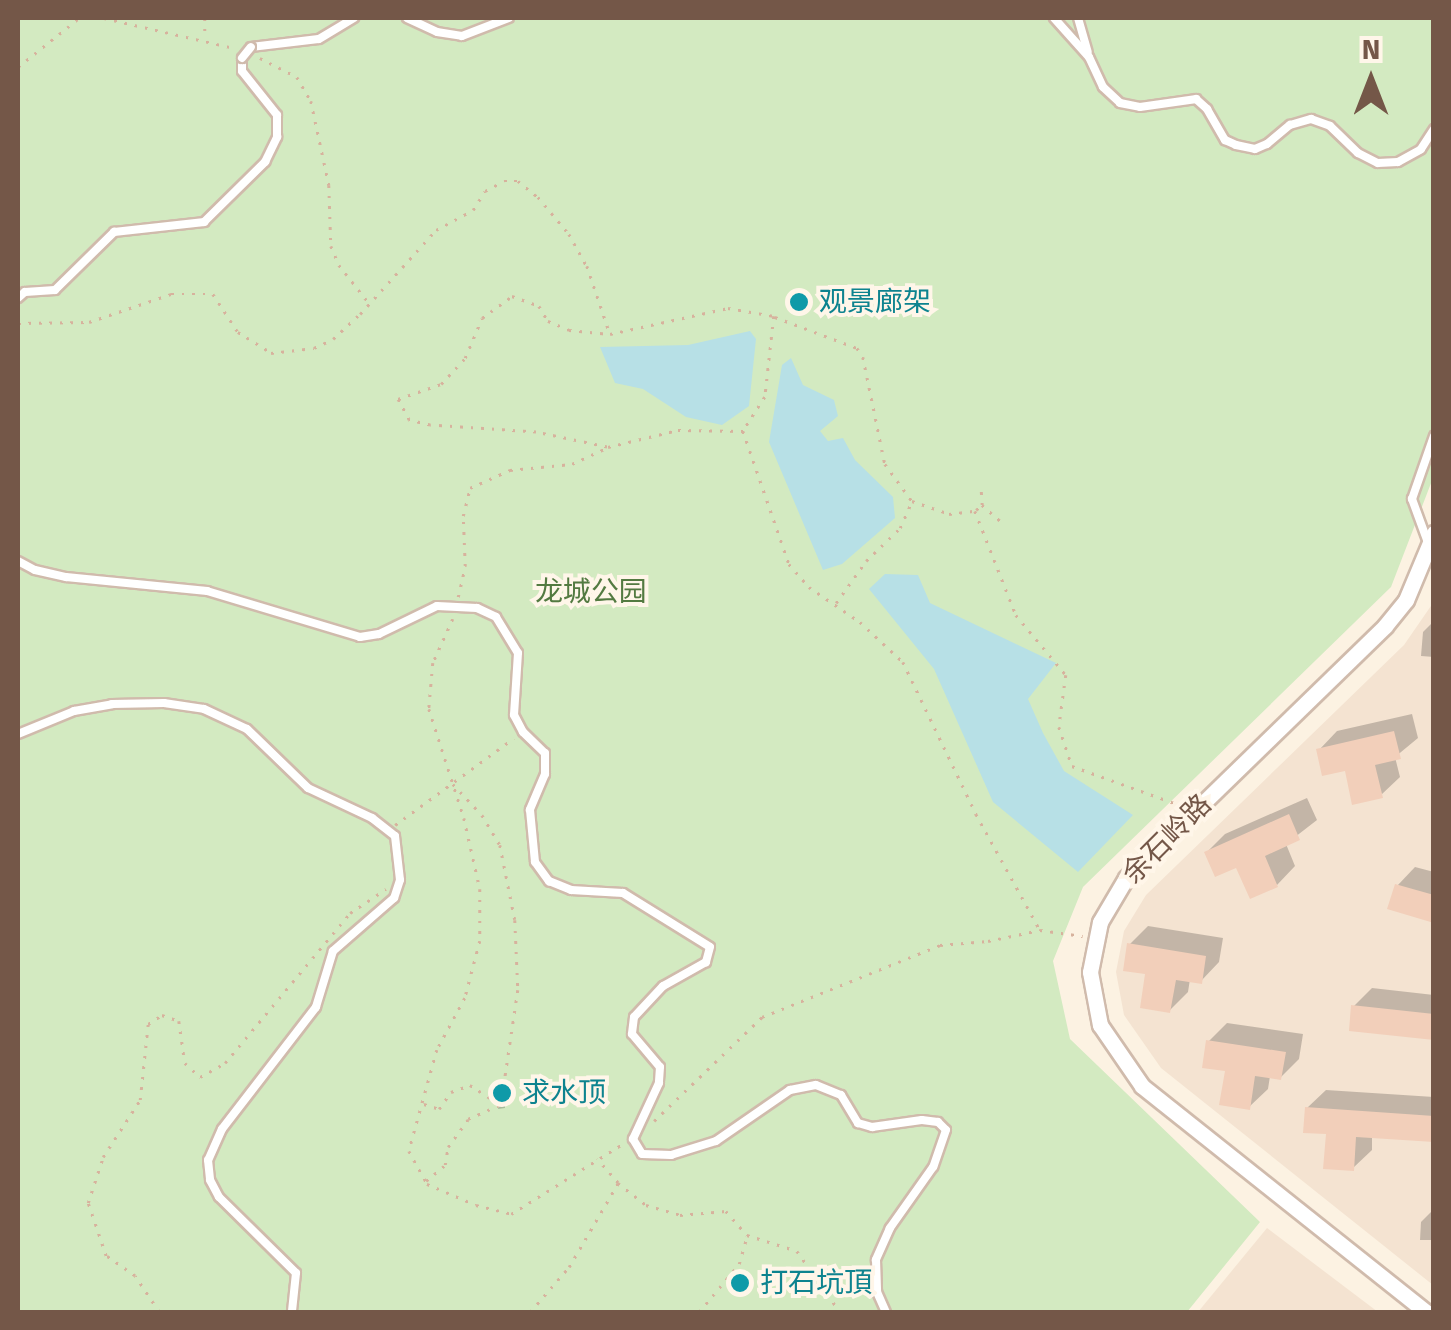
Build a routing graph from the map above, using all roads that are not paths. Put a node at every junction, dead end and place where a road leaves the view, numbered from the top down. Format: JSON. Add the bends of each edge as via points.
{"nodes":[{"id":1,"x":354,"y":18,"type":"edge"},
{"id":2,"x":408,"y":18,"type":"edge"},
{"id":3,"x":509,"y":18,"type":"edge"},
{"id":4,"x":1054,"y":18,"type":"edge"},
{"id":5,"x":1078,"y":18,"type":"edge"},
{"id":6,"x":1089,"y":57,"type":"junction"},
{"id":7,"x":1434,"y":129,"type":"edge"},
{"id":8,"x":18,"y":298,"type":"edge"},
{"id":9,"x":1434,"y":436,"type":"edge"},
{"id":10,"x":1431,"y":539,"type":"edge"},
{"id":11,"x":18,"y":561,"type":"edge"},
{"id":12,"x":18,"y":734,"type":"edge"},
{"id":13,"x":292,"y":1312,"type":"edge"},
{"id":14,"x":886,"y":1312,"type":"edge"},
{"id":15,"x":1426,"y":1312,"type":"edge"}],
"edges":[{"from":1,"to":8,"type":"lane","bridge":true,"via":[[319,39],[250,47],[242,71],[277,114],[277,138],[265,162],[204,222],[114,232],[55,290]]},
{"from":2,"to":3,"type":"lane","via":[[462,36]]},
{"from":4,"to":6,"type":"lane"},
{"from":5,"to":6,"type":"lane"},
{"from":6,"to":7,"type":"lane","via":[[1103,87],[1120,103],[1140,107],[1196,99],[1224,140],[1243,147],[1267,144],[1310,119],[1330,126],[1358,154],[1398,162],[1421,148]]},
{"from":9,"to":10,"type":"lane","via":[[1412,499]]},
{"from":10,"to":15,"type":"street","name":"余石岭路","via":[[1396,614],[1126,878],[1100,922],[1090,972],[1100,1025],[1156,1099]]},
{"from":11,"to":14,"type":"lane","via":[[66,577],[208,591],[360,637],[437,606],[476,608],[496,618],[518,653],[514,714],[545,753],[545,774],[530,810],[535,862],[571,890],[623,893],[710,948],[706,962],[663,986],[634,1017],[632,1034],[660,1067],[633,1139],[642,1154],[671,1155],[716,1141],[790,1090],[816,1085],[841,1096],[858,1123],[922,1120],[946,1130],[932,1167],[876,1260],[877,1292]]},
{"from":12,"to":13,"type":"lane","via":[[112,704],[204,709],[247,729],[308,788],[390,828],[398,844],[400,880],[390,904],[333,951],[310,1017],[222,1128],[208,1160],[219,1198],[296,1273]]}]}
